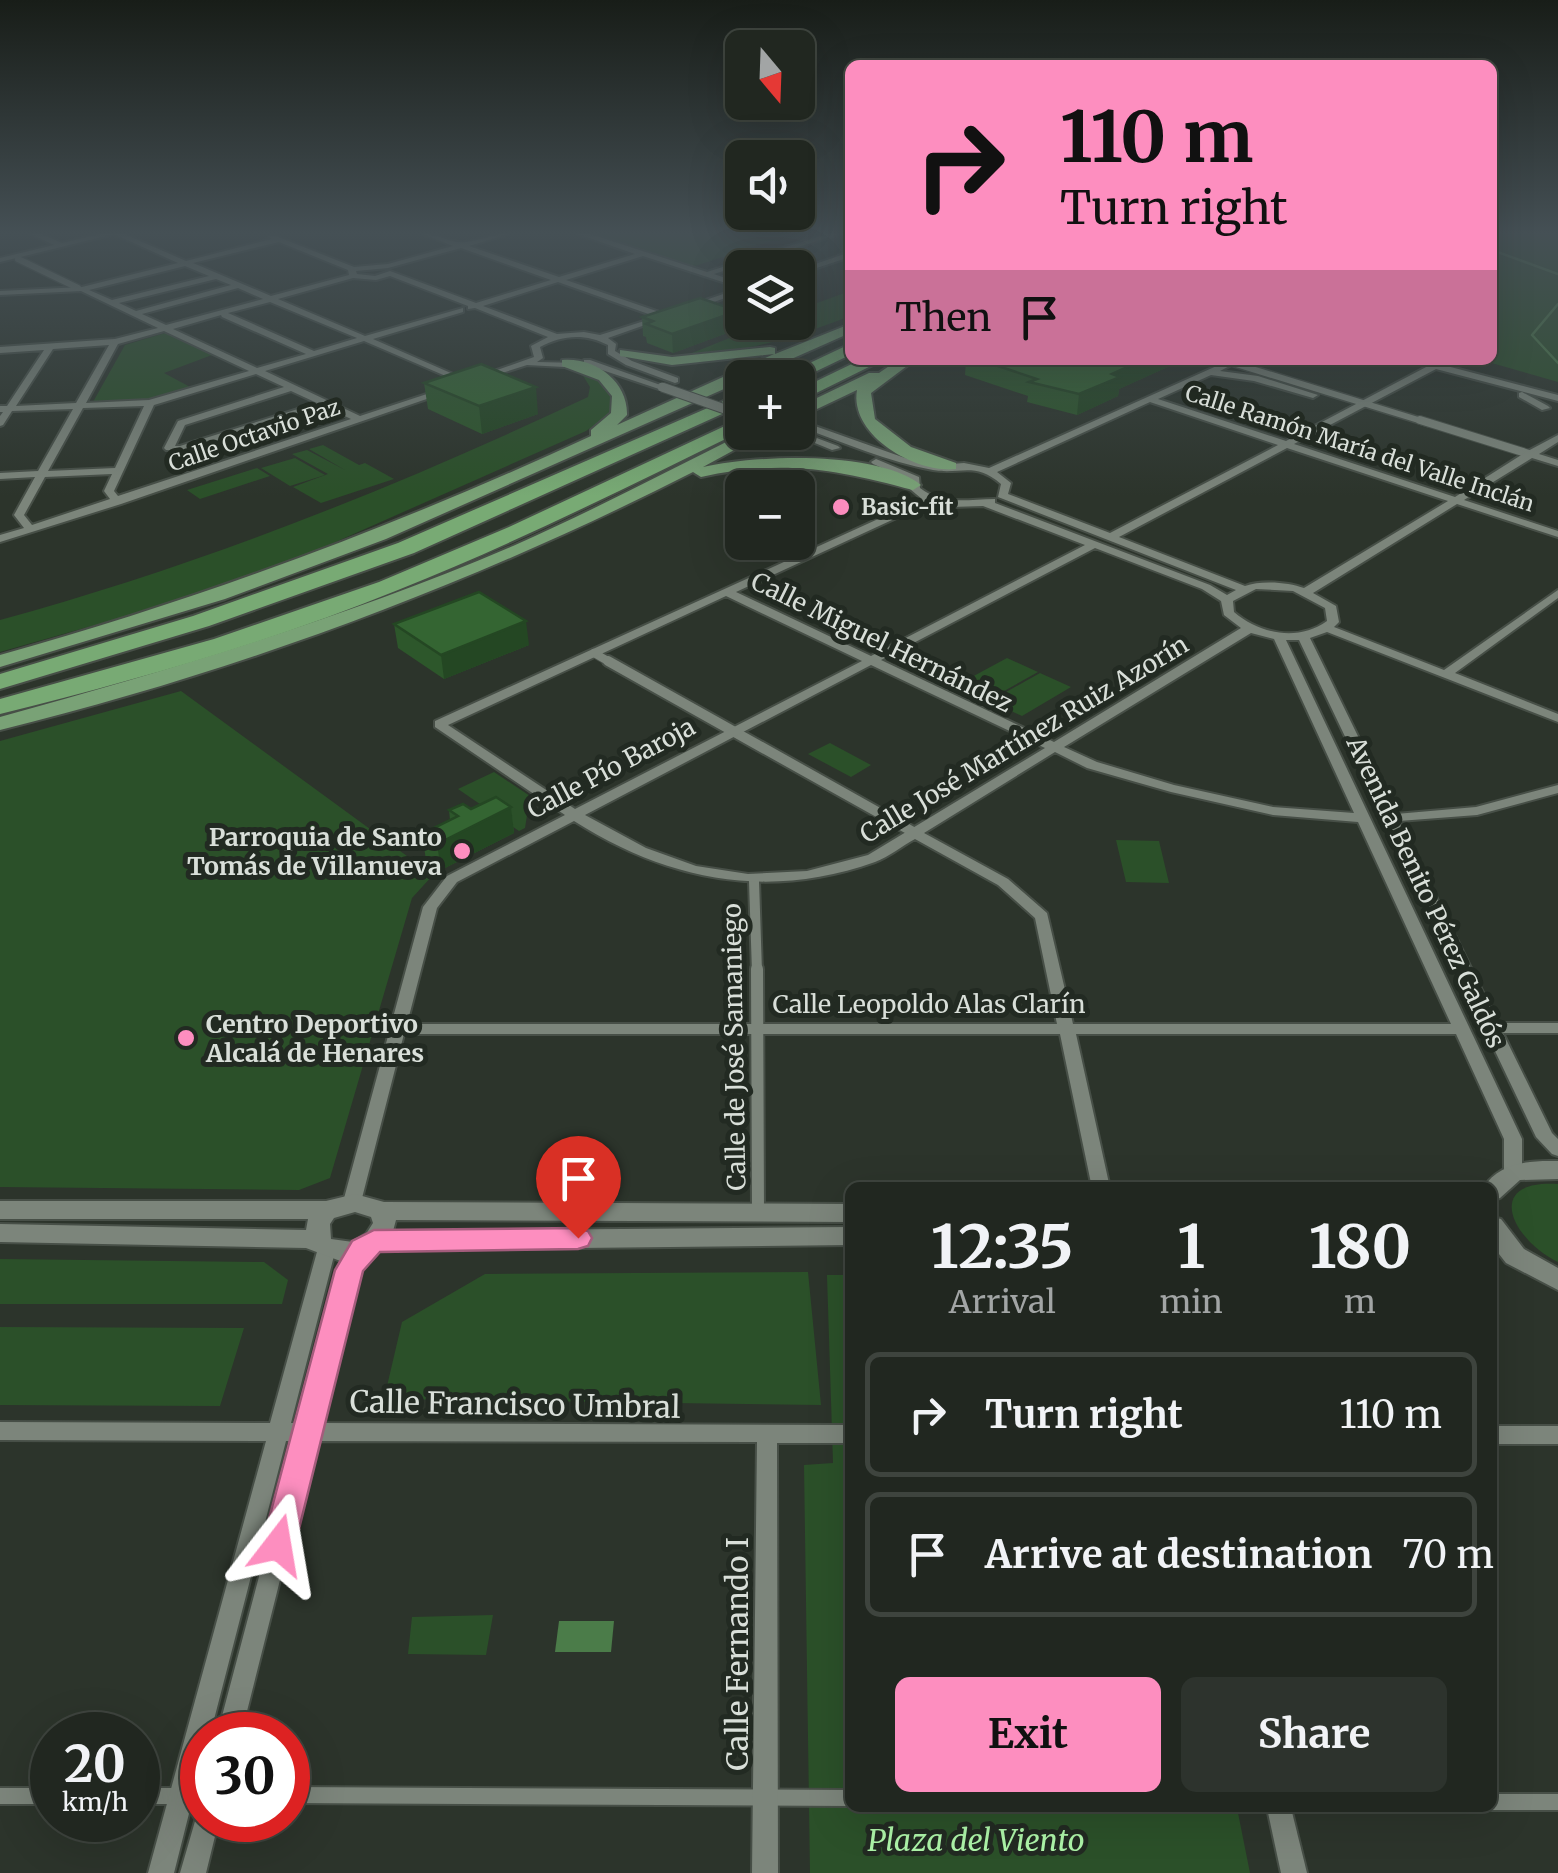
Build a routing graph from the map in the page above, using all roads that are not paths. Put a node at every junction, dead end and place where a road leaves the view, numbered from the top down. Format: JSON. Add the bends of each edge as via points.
{"nodes":[{"id":1,"x":151,"y":321,"type":"edge"},
{"id":2,"x":190,"y":321,"type":"edge"},
{"id":3,"x":240,"y":321,"type":"edge"},
{"id":4,"x":325,"y":321,"type":"edge"},
{"id":5,"x":421,"y":321,"type":"edge"},
{"id":6,"x":498,"y":321,"type":"edge"},
{"id":7,"x":652,"y":321,"type":"edge"},
{"id":8,"x":166,"y":328,"type":"junction"},
{"id":9,"x":845,"y":328,"type":"edge"},
{"id":10,"x":845,"y":328,"type":"edge"},
{"id":11,"x":534,"y":336,"type":"junction"},
{"id":12,"x":557,"y":337,"type":"junction"},
{"id":13,"x":366,"y":338,"type":"junction"},
{"id":14,"x":115,"y":342,"type":"junction"},
{"id":15,"x":613,"y":344,"type":"junction"},
{"id":16,"x":49,"y":348,"type":"junction"},
{"id":17,"x":0,"y":350,"type":"edge"},
{"id":18,"x":845,"y":351,"type":"edge"},
{"id":19,"x":314,"y":354,"type":"junction"},
{"id":20,"x":533,"y":362,"type":"junction"},
{"id":21,"x":578,"y":364,"type":"junction"},
{"id":22,"x":815,"y":365,"type":"edge"},
{"id":23,"x":864,"y":365,"type":"edge"},
{"id":24,"x":897,"y":365,"type":"edge"},
{"id":25,"x":900,"y":365,"type":"edge"},
{"id":26,"x":1223,"y":365,"type":"edge"},
{"id":27,"x":1242,"y":365,"type":"edge"},
{"id":28,"x":1437,"y":365,"type":"edge"},
{"id":29,"x":1447,"y":365,"type":"edge"},
{"id":30,"x":259,"y":371,"type":"junction"},
{"id":31,"x":1210,"y":372,"type":"junction"},
{"id":32,"x":1496,"y":382,"type":"junction"},
{"id":33,"x":469,"y":383,"type":"junction"},
{"id":34,"x":293,"y":387,"type":"junction"},
{"id":35,"x":815,"y":389,"type":"edge"},
{"id":36,"x":1313,"y":395,"type":"dead end"},
{"id":37,"x":725,"y":396,"type":"edge"},
{"id":38,"x":1148,"y":399,"type":"junction"},
{"id":39,"x":1558,"y":400,"type":"edge"},
{"id":40,"x":150,"y":403,"type":"junction"},
{"id":41,"x":324,"y":403,"type":"junction"},
{"id":42,"x":1364,"y":404,"type":"junction"},
{"id":43,"x":81,"y":406,"type":"junction"},
{"id":44,"x":815,"y":406,"type":"edge"},
{"id":45,"x":725,"y":408,"type":"edge"},
{"id":46,"x":4,"y":409,"type":"edge"},
{"id":47,"x":725,"y":409,"type":"edge"},
{"id":48,"x":1548,"y":412,"type":"junction"},
{"id":49,"x":361,"y":420,"type":"junction"},
{"id":50,"x":0,"y":423,"type":"edge"},
{"id":51,"x":815,"y":429,"type":"edge"},
{"id":52,"x":725,"y":432,"type":"edge"},
{"id":53,"x":1558,"y":438,"type":"edge"},
{"id":54,"x":815,"y":441,"type":"edge"},
{"id":55,"x":1286,"y":445,"type":"junction"},
{"id":56,"x":1541,"y":448,"type":"junction"},
{"id":57,"x":725,"y":449,"type":"edge"},
{"id":58,"x":1528,"y":454,"type":"junction"},
{"id":59,"x":1558,"y":462,"type":"edge"},
{"id":60,"x":944,"y":467,"type":"junction"},
{"id":61,"x":117,"y":471,"type":"junction"},
{"id":62,"x":990,"y":471,"type":"junction"},
{"id":63,"x":42,"y":474,"type":"junction"},
{"id":64,"x":0,"y":476,"type":"edge"},
{"id":65,"x":518,"y":476,"type":"junction"},
{"id":66,"x":914,"y":482,"type":"junction"},
{"id":67,"x":1002,"y":495,"type":"junction"},
{"id":68,"x":930,"y":499,"type":"junction"},
{"id":69,"x":1454,"y":500,"type":"junction"},
{"id":70,"x":117,"y":502,"type":"junction"},
{"id":71,"x":985,"y":503,"type":"junction"},
{"id":72,"x":30,"y":530,"type":"junction"},
{"id":73,"x":1558,"y":534,"type":"edge"},
{"id":74,"x":550,"y":536,"type":"junction"},
{"id":75,"x":0,"y":538,"type":"edge"},
{"id":76,"x":1109,"y":538,"type":"junction"},
{"id":77,"x":1094,"y":544,"type":"junction"},
{"id":78,"x":1242,"y":589,"type":"junction"},
{"id":79,"x":726,"y":592,"type":"junction"},
{"id":80,"x":1306,"y":592,"type":"junction"},
{"id":81,"x":1558,"y":593,"type":"edge"},
{"id":82,"x":1227,"y":599,"type":"junction"},
{"id":83,"x":1250,"y":628,"type":"junction"},
{"id":84,"x":1327,"y":628,"type":"junction"},
{"id":85,"x":1278,"y":635,"type":"junction"},
{"id":86,"x":1303,"y":636,"type":"junction"},
{"id":87,"x":594,"y":653,"type":"junction"},
{"id":88,"x":0,"y":660,"type":"edge"},
{"id":89,"x":873,"y":660,"type":"junction"},
{"id":90,"x":1446,"y":674,"type":"junction"},
{"id":91,"x":0,"y":679,"type":"edge"},
{"id":92,"x":0,"y":707,"type":"edge"},
{"id":93,"x":1558,"y":718,"type":"edge"},
{"id":94,"x":0,"y":724,"type":"edge"},
{"id":95,"x":734,"y":732,"type":"junction"},
{"id":96,"x":1052,"y":749,"type":"junction"},
{"id":97,"x":1558,"y":790,"type":"edge"},
{"id":98,"x":577,"y":814,"type":"junction"},
{"id":99,"x":1365,"y":818,"type":"junction"},
{"id":100,"x":1392,"y":818,"type":"junction"},
{"id":101,"x":915,"y":833,"type":"junction"},
{"id":102,"x":754,"y":881,"type":"junction"},
{"id":103,"x":1493,"y":1028,"type":"junction"},
{"id":104,"x":1558,"y":1028,"type":"edge"},
{"id":105,"x":397,"y":1029,"type":"junction"},
{"id":106,"x":759,"y":1029,"type":"junction"},
{"id":107,"x":1067,"y":1029,"type":"junction"},
{"id":108,"x":1461,"y":1029,"type":"junction"},
{"id":109,"x":1558,"y":1150,"type":"edge"},
{"id":110,"x":1558,"y":1170,"type":"edge"},
{"id":111,"x":1513,"y":1174,"type":"junction"},
{"id":112,"x":1100,"y":1182,"type":"edge"},
{"id":113,"x":1497,"y":1182,"type":"edge"},
{"id":114,"x":341,"y":1206,"type":"junction"},
{"id":115,"x":0,"y":1210,"type":"edge"},
{"id":116,"x":381,"y":1211,"type":"junction"},
{"id":117,"x":758,"y":1212,"type":"junction"},
{"id":118,"x":845,"y":1212,"type":"edge"},
{"id":119,"x":0,"y":1233,"type":"edge"},
{"id":120,"x":845,"y":1236,"type":"edge"},
{"id":121,"x":1497,"y":1239,"type":"edge"},
{"id":122,"x":323,"y":1245,"type":"junction"},
{"id":123,"x":368,"y":1245,"type":"junction"},
{"id":124,"x":1558,"y":1280,"type":"edge"},
{"id":125,"x":0,"y":1431,"type":"edge"},
{"id":126,"x":280,"y":1432,"type":"junction"},
{"id":127,"x":308,"y":1432,"type":"junction"},
{"id":128,"x":845,"y":1434,"type":"edge"},
{"id":129,"x":768,"y":1435,"type":"junction"},
{"id":130,"x":1497,"y":1435,"type":"edge"},
{"id":131,"x":1558,"y":1435,"type":"edge"},
{"id":132,"x":212,"y":1712,"type":"edge"},
{"id":133,"x":235,"y":1712,"type":"edge"},
{"id":134,"x":310,"y":1795,"type":"edge"},
{"id":135,"x":0,"y":1796,"type":"edge"},
{"id":136,"x":30,"y":1796,"type":"edge"},
{"id":137,"x":766,"y":1798,"type":"junction"},
{"id":138,"x":845,"y":1798,"type":"edge"},
{"id":139,"x":1497,"y":1802,"type":"edge"},
{"id":140,"x":1558,"y":1802,"type":"edge"},
{"id":141,"x":1280,"y":1812,"type":"edge"},
{"id":142,"x":180,"y":1825,"type":"edge"},
{"id":143,"x":202,"y":1842,"type":"edge"},
{"id":144,"x":160,"y":1873,"type":"edge"},
{"id":145,"x":194,"y":1873,"type":"edge"},
{"id":146,"x":766,"y":1873,"type":"edge"},
{"id":147,"x":1294,"y":1873,"type":"edge"}],
"edges":[{"from":1,"to":8,"type":"street"},
{"from":2,"to":8,"type":"street"},
{"from":3,"to":19,"type":"street"},
{"from":4,"to":13,"type":"street"},
{"from":5,"to":13,"type":"street"},
{"from":6,"to":11,"type":"street"},
{"from":7,"to":15,"type":"street"},
{"from":8,"to":14,"type":"street"},
{"from":8,"to":30,"type":"street"},
{"from":9,"to":15,"type":"highway","via":[[726,358],[672,360]]},
{"from":10,"to":65,"type":"highway"},
{"from":11,"to":12,"type":"street"},
{"from":11,"to":12,"type":"street"},
{"from":11,"to":15,"type":"street"},
{"from":11,"to":20,"type":"street"},
{"from":12,"to":15,"type":"street"},
{"from":13,"to":19,"type":"street"},
{"from":13,"to":33,"type":"street"},
{"from":14,"to":16,"type":"street"},
{"from":14,"to":43,"type":"street"},
{"from":15,"to":21,"type":"street"},
{"from":15,"to":37,"type":"street","via":[[675,380]]},
{"from":16,"to":17,"type":"street"},
{"from":16,"to":46,"type":"street"},
{"from":18,"to":22,"type":"highway"},
{"from":19,"to":30,"type":"street"},
{"from":20,"to":21,"type":"street"},
{"from":20,"to":21,"type":"street"},
{"from":20,"to":33,"type":"street","name":"Calle Octavio Paz"},
{"from":21,"to":47,"type":"street","bridge":true},
{"from":21,"to":65,"type":"highway","via":[[614,386],[619,415]]},
{"from":23,"to":35,"type":"highway"},
{"from":24,"to":44,"type":"highway"},
{"from":25,"to":60,"type":"highway","via":[[864,391],[866,421],[901,448]]},
{"from":26,"to":31,"type":"street"},
{"from":27,"to":42,"type":"street"},
{"from":28,"to":42,"type":"street"},
{"from":29,"to":32,"type":"street"},
{"from":30,"to":34,"type":"street"},
{"from":30,"to":40,"type":"street"},
{"from":31,"to":36,"type":"street"},
{"from":31,"to":38,"type":"street"},
{"from":32,"to":39,"type":"street"},
{"from":32,"to":48,"type":"street"},
{"from":33,"to":49,"type":"street","name":"Calle Octavio Paz"},
{"from":34,"to":41,"type":"street"},
{"from":34,"to":41,"type":"street","via":[[181,423],[169,448]]},
{"from":38,"to":55,"type":"street","name":"Calle Ramón María del Valle Inclán"},
{"from":38,"to":62,"type":"street"},
{"from":39,"to":48,"type":"street"},
{"from":40,"to":43,"type":"street"},
{"from":40,"to":61,"type":"street"},
{"from":41,"to":49,"type":"street"},
{"from":42,"to":55,"type":"street"},
{"from":42,"to":58,"type":"street"},
{"from":43,"to":46,"type":"street"},
{"from":43,"to":63,"type":"street"},
{"from":45,"to":91,"type":"highway","via":[[406,548],[201,621]]},
{"from":46,"to":50,"type":"street"},
{"from":48,"to":56,"type":"street","via":[[1551,436]]},
{"from":49,"to":70,"type":"street","name":"Calle Octavio Paz"},
{"from":51,"to":60,"type":"street"},
{"from":52,"to":92,"type":"highway","via":[[363,596]]},
{"from":53,"to":56,"type":"street"},
{"from":54,"to":66,"type":"street"},
{"from":55,"to":69,"type":"street","name":"Calle Ramón María del Valle Inclán"},
{"from":55,"to":76,"type":"street"},
{"from":56,"to":58,"type":"street"},
{"from":57,"to":74,"type":"highway"},
{"from":58,"to":59,"type":"street"},
{"from":58,"to":69,"type":"street"},
{"from":60,"to":62,"type":"street"},
{"from":60,"to":66,"type":"street"},
{"from":61,"to":63,"type":"street"},
{"from":61,"to":70,"type":"street","via":[[109,491]]},
{"from":62,"to":67,"type":"street","via":[[1006,482]]},
{"from":63,"to":64,"type":"street"},
{"from":63,"to":72,"type":"street","via":[[19,515]]},
{"from":65,"to":88,"type":"highway","via":[[259,582]]},
{"from":66,"to":68,"type":"street"},
{"from":66,"to":74,"type":"highway","via":[[829,463],[722,466],[664,484]]},
{"from":67,"to":71,"type":"street"},
{"from":67,"to":76,"type":"street"},
{"from":68,"to":71,"type":"street"},
{"from":68,"to":79,"type":"street"},
{"from":69,"to":73,"type":"street","name":"Calle Ramón María del Valle Inclán"},
{"from":69,"to":80,"type":"street"},
{"from":70,"to":72,"type":"street","name":"Calle Octavio Paz"},
{"from":71,"to":77,"type":"street"},
{"from":72,"to":75,"type":"street","name":"Calle Octavio Paz"},
{"from":74,"to":94,"type":"highway","via":[[276,642]]},
{"from":76,"to":78,"type":"street"},
{"from":77,"to":82,"type":"street"},
{"from":77,"to":89,"type":"street","name":"Calle Pío Baroja"},
{"from":78,"to":80,"type":"street"},
{"from":78,"to":82,"type":"street"},
{"from":79,"to":87,"type":"street"},
{"from":79,"to":89,"type":"street","name":"Calle Miguel Hernández"},
{"from":80,"to":84,"type":"street","via":[[1330,606],[1334,614]]},
{"from":81,"to":90,"type":"street"},
{"from":82,"to":83,"type":"street","via":[[1228,613]]},
{"from":83,"to":85,"type":"street"},
{"from":83,"to":96,"type":"street","name":"Calle José Martínez Ruiz Azorín"},
{"from":84,"to":86,"type":"street"},
{"from":84,"to":90,"type":"street"},
{"from":85,"to":86,"type":"street"},
{"from":85,"to":99,"type":"street","name":"Avenida Benito Pérez Galdós"},
{"from":86,"to":100,"type":"street","name":"Avenida Benito Pérez Galdós"},
{"from":87,"to":95,"type":"street"},
{"from":87,"to":98,"type":"street","name":"Calle José Martínez Ruiz Azorín","via":[[439,724]]},
{"from":89,"to":95,"type":"street","name":"Calle Pío Baroja"},
{"from":89,"to":96,"type":"street","name":"Calle Miguel Hernández"},
{"from":90,"to":93,"type":"street"},
{"from":95,"to":98,"type":"street","name":"Calle Pío Baroja"},
{"from":95,"to":101,"type":"street"},
{"from":96,"to":99,"type":"street","name":"Calle Miguel Hernández","via":[[1171,788],[1274,810]]},
{"from":96,"to":101,"type":"street","name":"Calle José Martínez Ruiz Azorín"},
{"from":97,"to":100,"type":"street","via":[[1477,811]]},
{"from":98,"to":102,"type":"street","name":"Calle José Martínez Ruiz Azorín","via":[[636,852],[680,869]]},
{"from":98,"to":105,"type":"street","name":"Calle Pío Baroja","via":[[452,880],[430,907]]},
{"from":99,"to":108,"type":"street","name":"Avenida Benito Pérez Galdós"},
{"from":100,"to":103,"type":"street","name":"Avenida Benito Pérez Galdós"},
{"from":101,"to":102,"type":"street","name":"Calle José Martínez Ruiz Azorín","via":[[842,870]]},
{"from":101,"to":107,"type":"street","via":[[1004,882],[1042,916]]},
{"from":102,"to":106,"type":"street","name":"Calle de José Samaniego"},
{"from":103,"to":104,"type":"street"},
{"from":103,"to":109,"type":"street","name":"Avenida Benito Pérez Galdós","via":[[1545,1137]]},
{"from":105,"to":106,"type":"street","name":"Calle Leopoldo Alas Clarín"},
{"from":105,"to":114,"type":"street","name":"Calle Pío Baroja"},
{"from":106,"to":107,"type":"street","name":"Calle Leopoldo Alas Clarín"},
{"from":106,"to":117,"type":"street","name":"Calle de José Samaniego"},
{"from":107,"to":108,"type":"street","name":"Calle Leopoldo Alas Clarín"},
{"from":107,"to":112,"type":"street"},
{"from":108,"to":111,"type":"street","name":"Avenida Benito Pérez Galdós","via":[[1513,1139]]},
{"from":110,"to":111,"type":"street"},
{"from":111,"to":113,"type":"street"},
{"from":114,"to":115,"type":"street"},
{"from":114,"to":116,"type":"street","via":[[364,1202]]},
{"from":114,"to":122,"type":"street","via":[[318,1225]]},
{"from":116,"to":117,"type":"street"},
{"from":116,"to":123,"type":"street","via":[[384,1226]]},
{"from":117,"to":118,"type":"street"},
{"from":119,"to":122,"type":"street"},
{"from":120,"to":123,"type":"street"},
{"from":121,"to":124,"type":"street"},
{"from":122,"to":123,"type":"street","via":[[348,1252]]},
{"from":122,"to":126,"type":"street"},
{"from":123,"to":127,"type":"street","via":[[349,1270]]},
{"from":125,"to":126,"type":"street","name":"Calle Francisco Umbral"},
{"from":126,"to":127,"type":"street","name":"Calle Francisco Umbral"},
{"from":126,"to":132,"type":"street"},
{"from":127,"to":129,"type":"street","name":"Calle Francisco Umbral"},
{"from":127,"to":133,"type":"street"},
{"from":128,"to":129,"type":"street","name":"Calle Francisco Umbral"},
{"from":129,"to":137,"type":"street","name":"Calle Fernando I"},
{"from":130,"to":131,"type":"street"},
{"from":134,"to":137,"type":"street"},
{"from":135,"to":136,"type":"street"},
{"from":137,"to":138,"type":"street"},
{"from":137,"to":146,"type":"street","name":"Calle Fernando I"},
{"from":139,"to":140,"type":"street"},
{"from":141,"to":147,"type":"street"},
{"from":142,"to":144,"type":"street"},
{"from":143,"to":145,"type":"street"}]}
